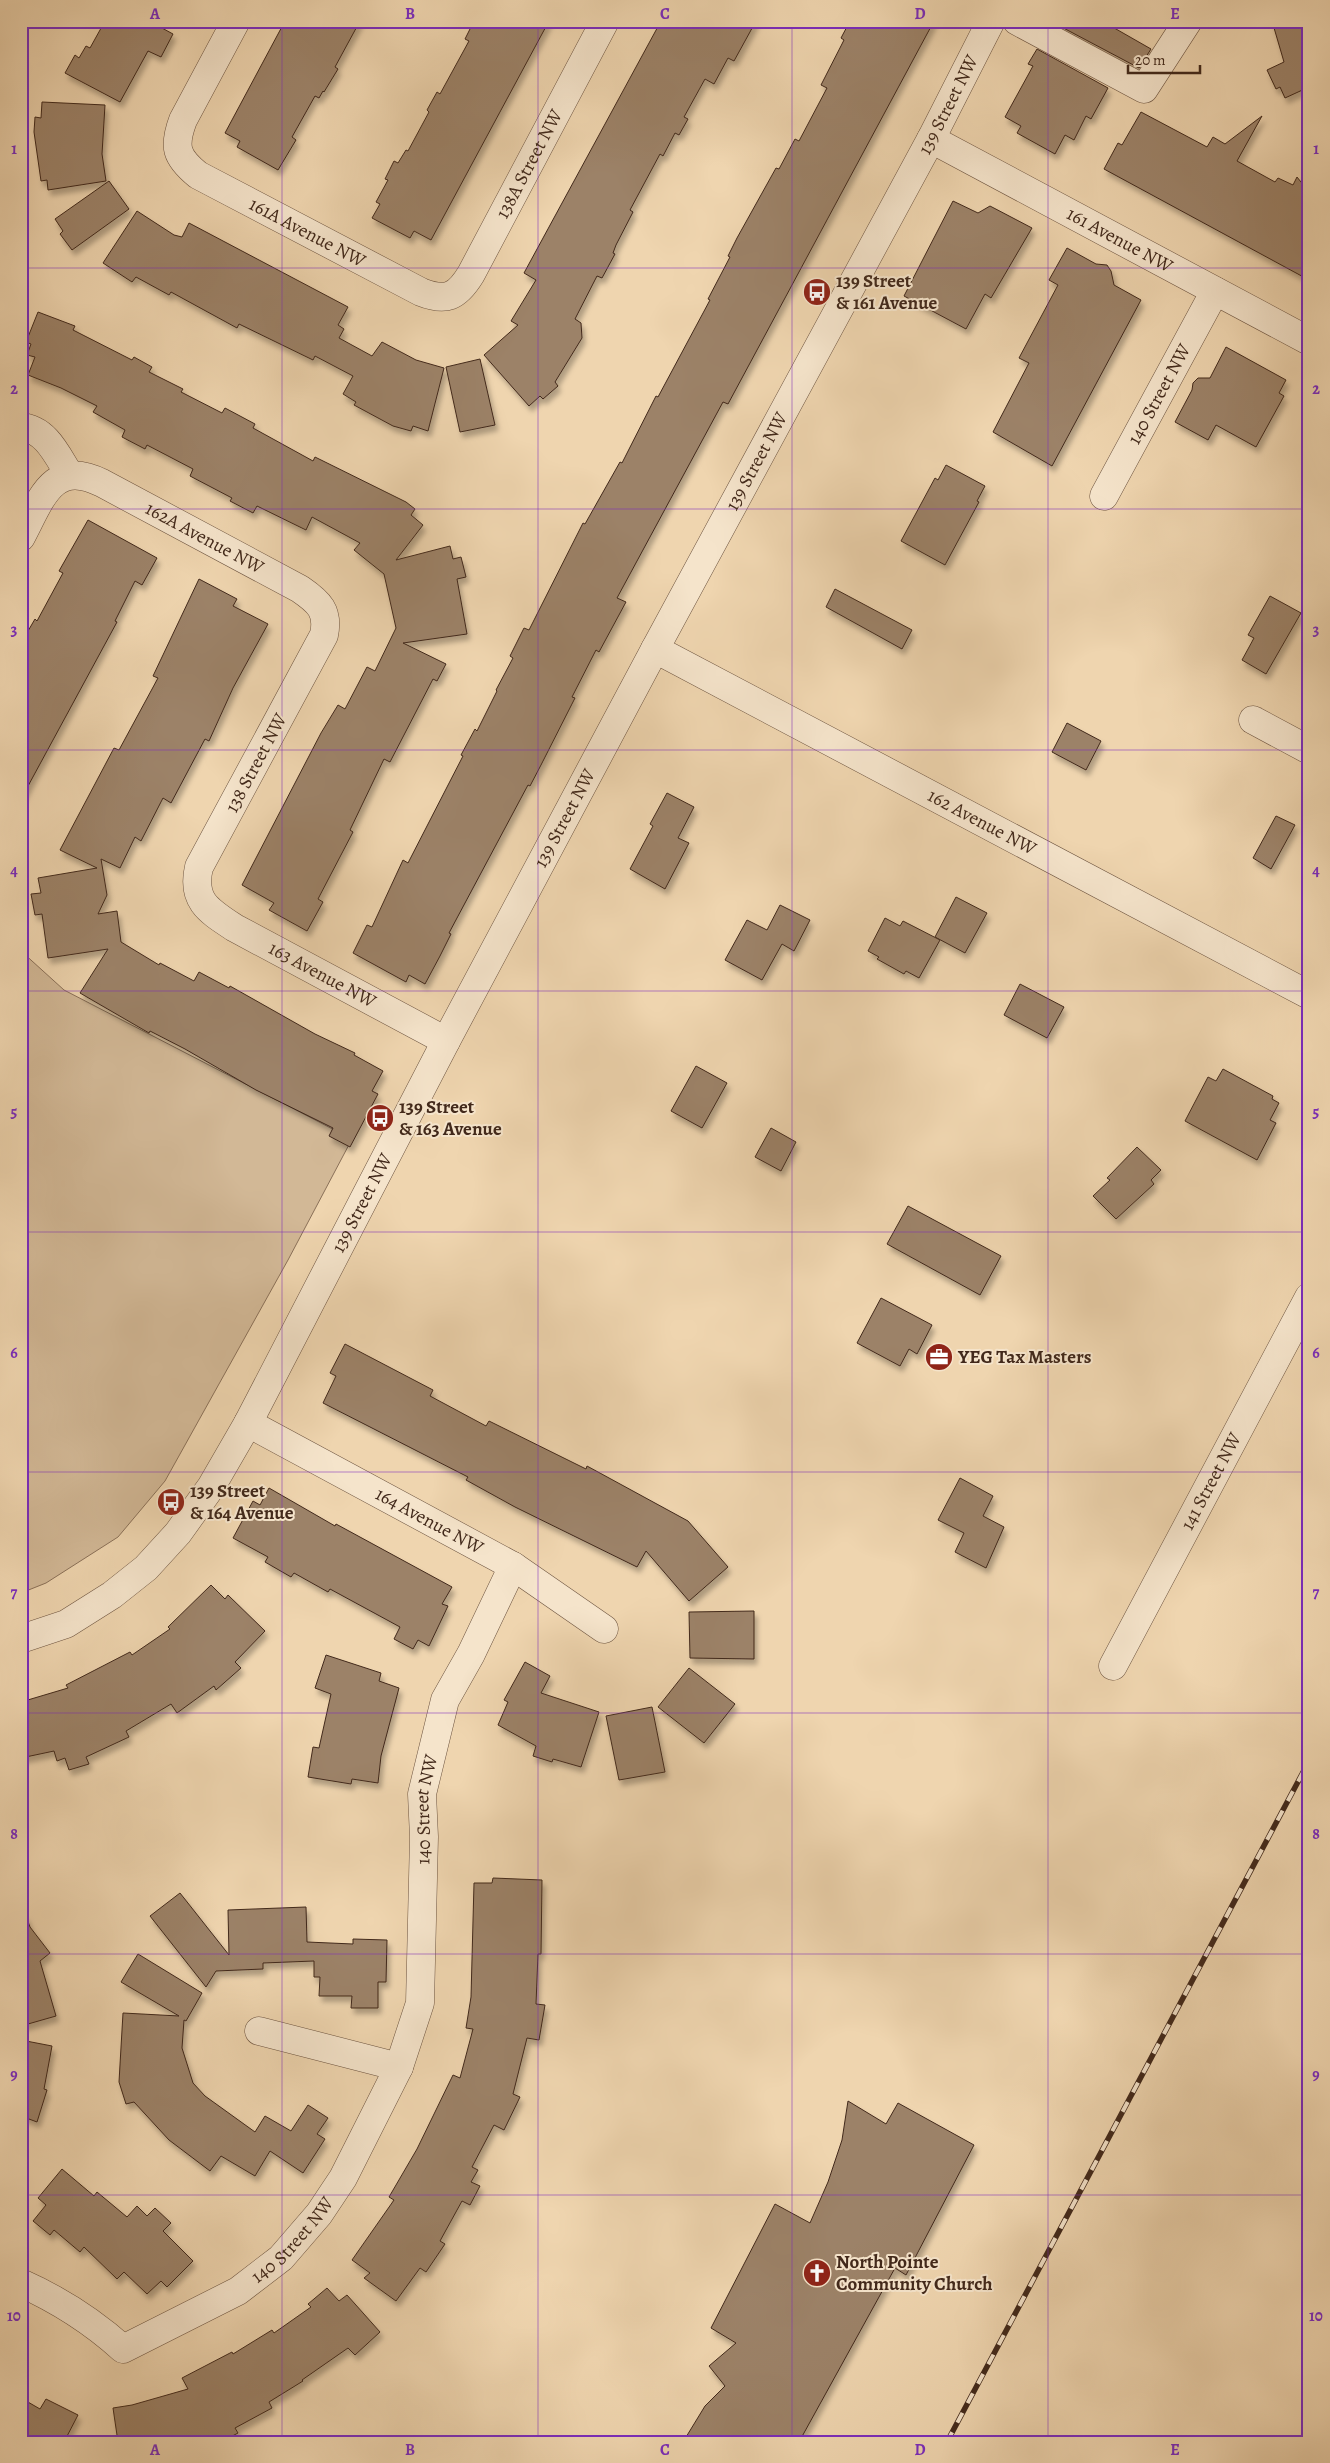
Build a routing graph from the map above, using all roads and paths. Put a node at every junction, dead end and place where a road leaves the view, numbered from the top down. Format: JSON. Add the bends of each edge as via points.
{"nodes":[{"id":1,"x":236,"y":21,"type":"edge"},
{"id":2,"x":605,"y":21,"type":"edge"},
{"id":3,"x":991,"y":21,"type":"edge"},
{"id":4,"x":1017,"y":21,"type":"edge"},
{"id":5,"x":1188,"y":21,"type":"edge"},
{"id":6,"x":931,"y":140,"type":"junction"},
{"id":7,"x":1215,"y":291,"type":"junction"},
{"id":8,"x":444,"y":298,"type":"joint"},
{"id":9,"x":1309,"y":341,"type":"edge"},
{"id":10,"x":21,"y":427,"type":"edge"},
{"id":11,"x":69,"y":474,"type":"junction"},
{"id":12,"x":1104,"y":496,"type":"dead end"},
{"id":13,"x":29,"y":497,"type":"edge"},
{"id":14,"x":21,"y":536,"type":"edge"},
{"id":15,"x":326,"y":623,"type":"joint"},
{"id":16,"x":655,"y":649,"type":"junction"},
{"id":17,"x":1253,"y":720,"type":"dead end"},
{"id":18,"x":1309,"y":750,"type":"edge"},
{"id":19,"x":204,"y":904,"type":"joint"},
{"id":20,"x":1309,"y":995,"type":"edge"},
{"id":21,"x":446,"y":1041,"type":"junction"},
{"id":22,"x":1309,"y":1297,"type":"edge"},
{"id":23,"x":248,"y":1423,"type":"junction"},
{"id":24,"x":513,"y":1566,"type":"junction"},
{"id":25,"x":604,"y":1629,"type":"dead end"},
{"id":26,"x":21,"y":1639,"type":"edge"},
{"id":27,"x":1113,"y":1666,"type":"dead end"},
{"id":28,"x":259,"y":2031,"type":"dead end"},
{"id":29,"x":399,"y":2067,"type":"junction"},
{"id":30,"x":21,"y":2283,"type":"edge"}],
"edges":[{"from":1,"to":8,"type":"street","name":"161A Avenue NW","via":[[176,137],[178,153],[186,165],[198,175],[421,292]]},
{"from":2,"to":8,"type":"street","name":"138A Street NW","via":[[471,274],[456,293]]},
{"from":3,"to":6,"type":"street","name":"139 Street NW"},
{"from":4,"to":5,"type":"street","via":[[1144,89]]},
{"from":6,"to":7,"type":"street","name":"161 Avenue NW"},
{"from":6,"to":16,"type":"street","name":"139 Street NW"},
{"from":7,"to":9,"type":"street","name":"161 Avenue NW"},
{"from":7,"to":12,"type":"street","name":"140 Street NW"},
{"from":10,"to":11,"type":"street","via":[[33,428],[42,435]]},
{"from":11,"to":13,"type":"street","via":[[57,480],[46,492]]},
{"from":11,"to":15,"type":"street","name":"162A Avenue NW","via":[[81,474],[102,482],[300,589],[320,605]]},
{"from":13,"to":14,"type":"street"},
{"from":15,"to":19,"type":"street","name":"138 Street NW","via":[[318,648],[200,867],[196,882],[198,895]]},
{"from":16,"to":20,"type":"street","name":"162 Avenue NW"},
{"from":16,"to":21,"type":"street","name":"139 Street NW"},
{"from":17,"to":18,"type":"street"},
{"from":19,"to":21,"type":"street","name":"163 Avenue NW","via":[[235,928]]},
{"from":21,"to":23,"type":"street","name":"139 Street NW"},
{"from":22,"to":27,"type":"street","name":"141 Street NW"},
{"from":23,"to":24,"type":"street","name":"164 Avenue NW"},
{"from":23,"to":26,"type":"street","name":"139 Street NW","via":[[211,1487],[178,1533],[146,1568],[112,1595],[66,1624]]},
{"from":24,"to":25,"type":"street","name":"164 Avenue NW"},
{"from":24,"to":29,"type":"street","name":"140 Street NW","via":[[445,1700],[422,1794],[420,2003]]},
{"from":28,"to":29,"type":"street"},
{"from":29,"to":30,"type":"street","name":"140 Street NW","via":[[343,2178],[319,2214],[281,2258],[238,2291],[123,2349],[79,2314]]}]}
